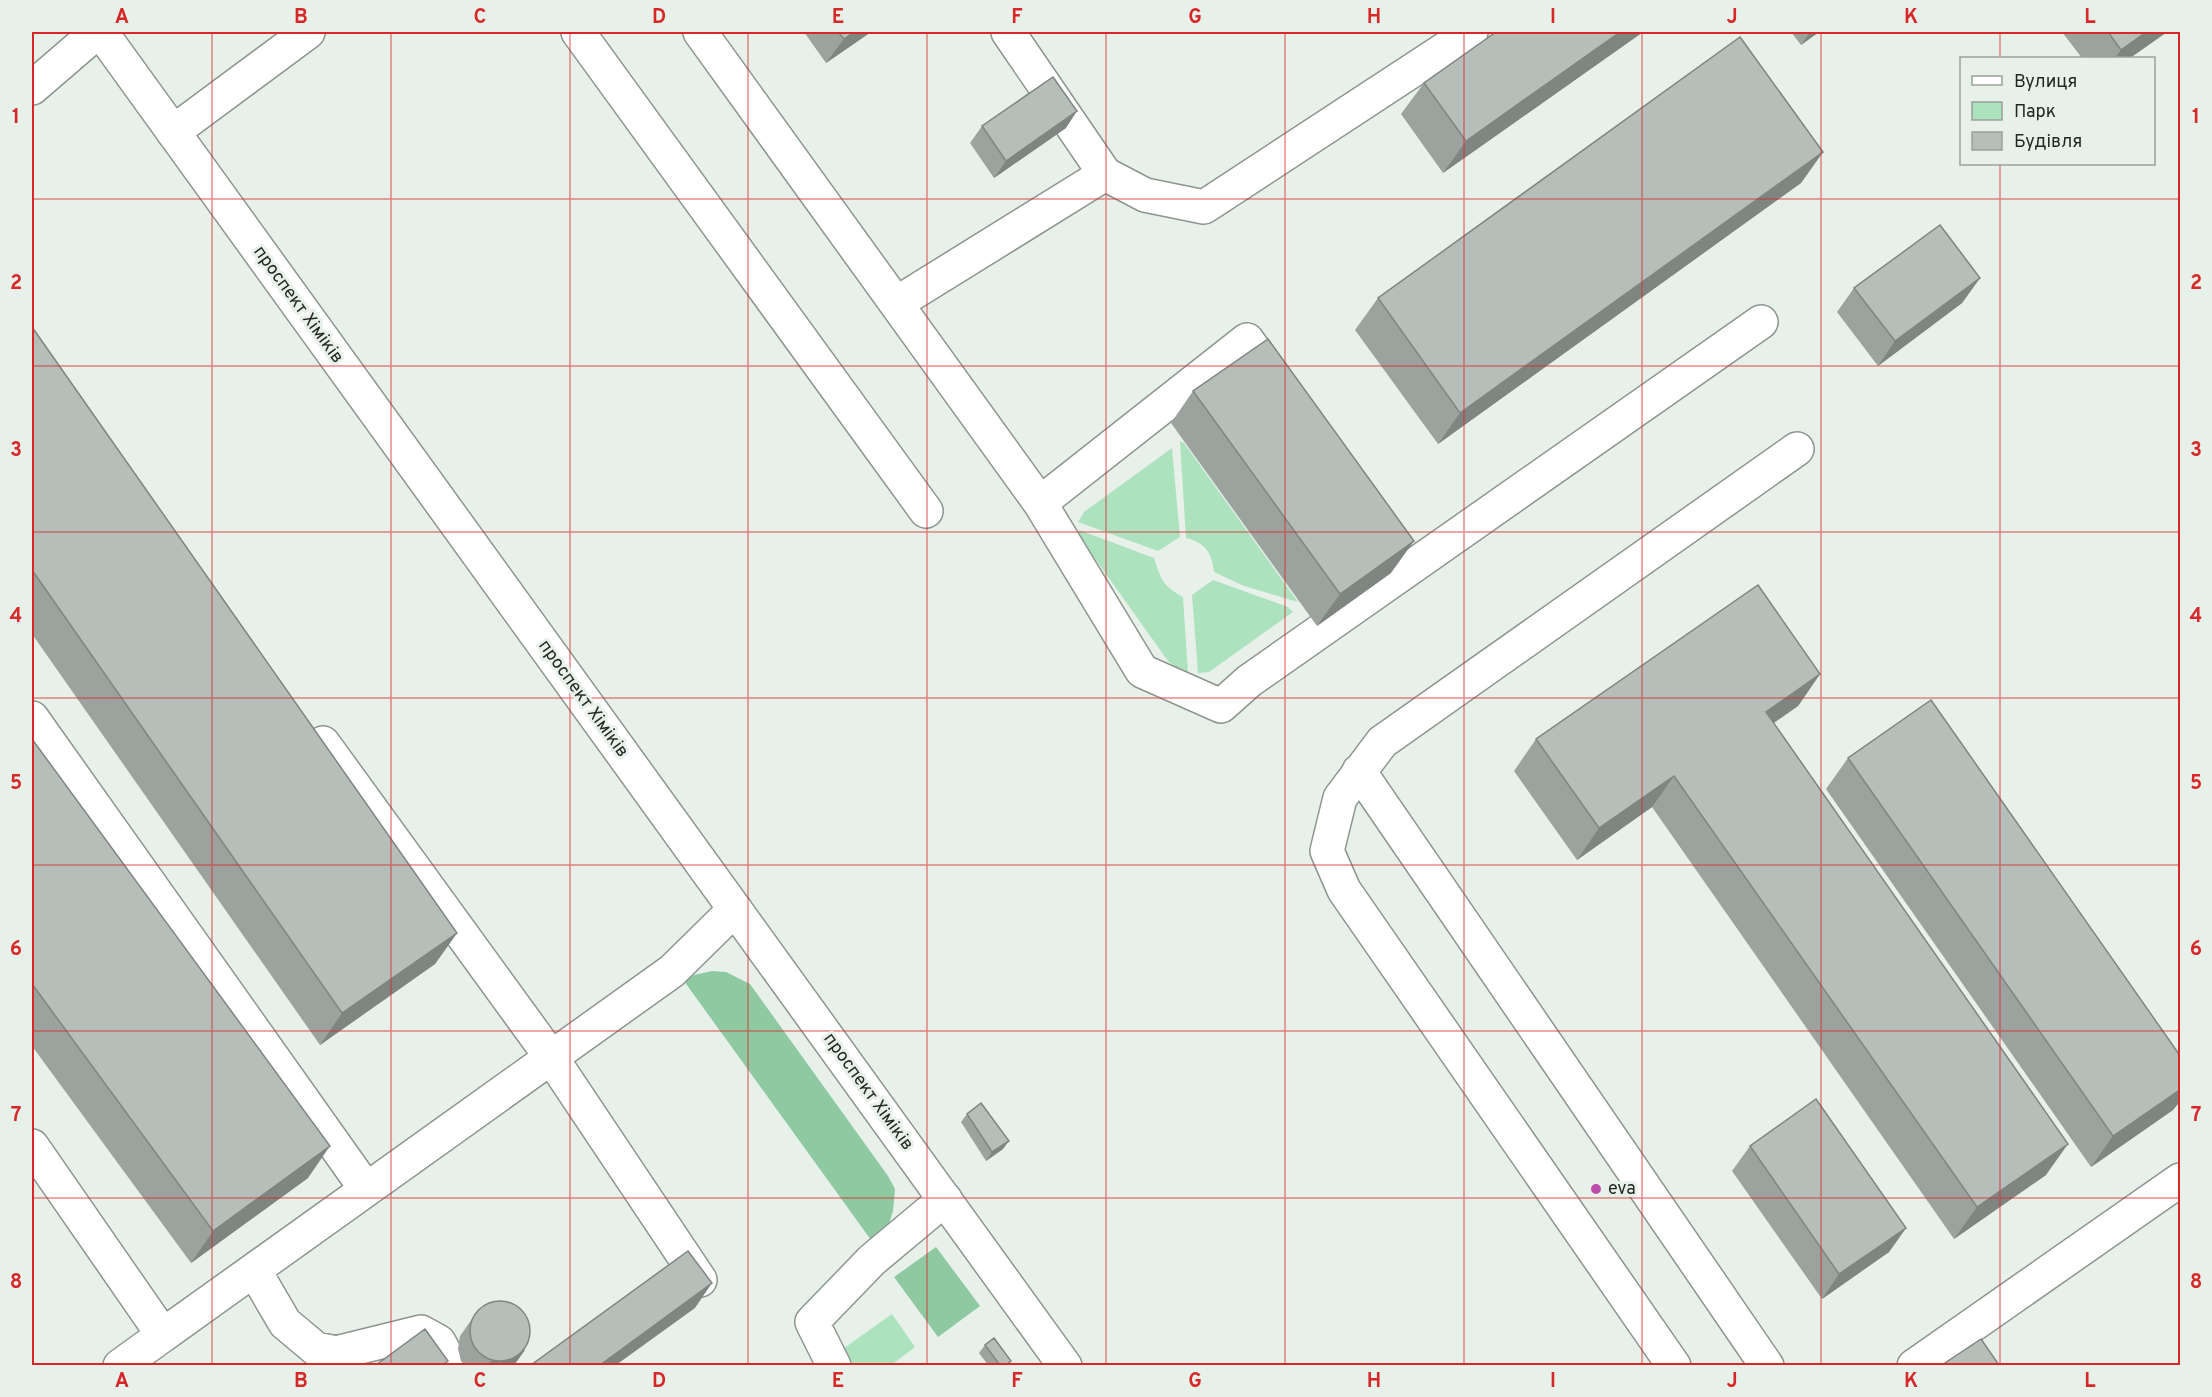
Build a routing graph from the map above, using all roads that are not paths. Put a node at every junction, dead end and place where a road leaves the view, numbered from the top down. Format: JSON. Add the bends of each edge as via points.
{"nodes":[{"id":1,"x":97,"y":32,"type":"edge"},
{"id":2,"x":101,"y":32,"type":"edge"},
{"id":3,"x":308,"y":32,"type":"edge"},
{"id":4,"x":578,"y":32,"type":"edge"},
{"id":5,"x":700,"y":32,"type":"edge"},
{"id":6,"x":1008,"y":32,"type":"edge"},
{"id":7,"x":1471,"y":32,"type":"edge"},
{"id":8,"x":32,"y":88,"type":"edge"},
{"id":9,"x":173,"y":132,"type":"junction"},
{"id":10,"x":1105,"y":174,"type":"junction"},
{"id":11,"x":897,"y":303,"type":"junction"},
{"id":12,"x":1761,"y":322,"type":"dead end"},
{"id":13,"x":1294,"y":407,"type":"edge"},
{"id":14,"x":1797,"y":449,"type":"dead end"},
{"id":15,"x":1040,"y":503,"type":"junction"},
{"id":16,"x":926,"y":511,"type":"dead end"},
{"id":17,"x":1389,"y":540,"type":"edge"},
{"id":18,"x":1409,"y":569,"type":"junction"},
{"id":19,"x":32,"y":718,"type":"edge"},
{"id":20,"x":305,"y":718,"type":"edge"},
{"id":21,"x":1359,"y":771,"type":"junction"},
{"id":22,"x":735,"y":909,"type":"junction"},
{"id":23,"x":551,"y":1057,"type":"junction"},
{"id":24,"x":32,"y":1146,"type":"edge"},
{"id":25,"x":2181,"y":1180,"type":"edge"},
{"id":26,"x":366,"y":1189,"type":"junction"},
{"id":27,"x":945,"y":1199,"type":"junction"},
{"id":28,"x":254,"y":1270,"type":"junction"},
{"id":29,"x":700,"y":1280,"type":"edge"},
{"id":30,"x":163,"y":1335,"type":"junction"},
{"id":31,"x":120,"y":1365,"type":"edge"},
{"id":32,"x":452,"y":1365,"type":"edge"},
{"id":33,"x":834,"y":1365,"type":"edge"},
{"id":34,"x":1065,"y":1365,"type":"edge"},
{"id":35,"x":1674,"y":1365,"type":"edge"},
{"id":36,"x":1767,"y":1365,"type":"edge"},
{"id":37,"x":1914,"y":1365,"type":"edge"}],
"edges":[{"from":1,"to":8,"type":"main road"},
{"from":2,"to":9,"type":"main road","name":"проспект Хіміків"},
{"from":3,"to":9,"type":"main road"},
{"from":4,"to":16,"type":"main road"},
{"from":5,"to":11,"type":"main road"},
{"from":6,"to":10,"type":"main road"},
{"from":7,"to":10,"type":"main road","via":[[1204,207],[1145,195]]},
{"from":9,"to":22,"type":"main road","name":"проспект Хіміків"},
{"from":10,"to":11,"type":"main road"},
{"from":11,"to":15,"type":"main road"},
{"from":12,"to":18,"type":"main road"},
{"from":13,"to":15,"type":"main road","via":[[1247,340]]},
{"from":14,"to":21,"type":"main road","via":[[1382,742]]},
{"from":15,"to":18,"type":"main road","via":[[1142,670],[1221,706],[1249,681]]},
{"from":17,"to":18,"type":"main road"},
{"from":19,"to":26,"type":"main road"},
{"from":20,"to":23,"type":"main road"},
{"from":21,"to":35,"type":"main road","via":[[1340,798],[1327,851],[1344,890]]},
{"from":21,"to":36,"type":"main road"},
{"from":22,"to":23,"type":"main road","via":[[672,971]]},
{"from":22,"to":27,"type":"main road","name":"проспект Хіміків"},
{"from":23,"to":26,"type":"main road"},
{"from":23,"to":29,"type":"main road"},
{"from":24,"to":30,"type":"main road"},
{"from":25,"to":37,"type":"main road"},
{"from":26,"to":28,"type":"main road"},
{"from":27,"to":33,"type":"main road","via":[[872,1260],[812,1322]]},
{"from":27,"to":34,"type":"main road","name":"проспект Хіміків"},
{"from":28,"to":30,"type":"main road"},
{"from":28,"to":32,"type":"main road","via":[[285,1323],[316,1349],[336,1353],[421,1332],[439,1342]]},
{"from":30,"to":31,"type":"main road"}]}
